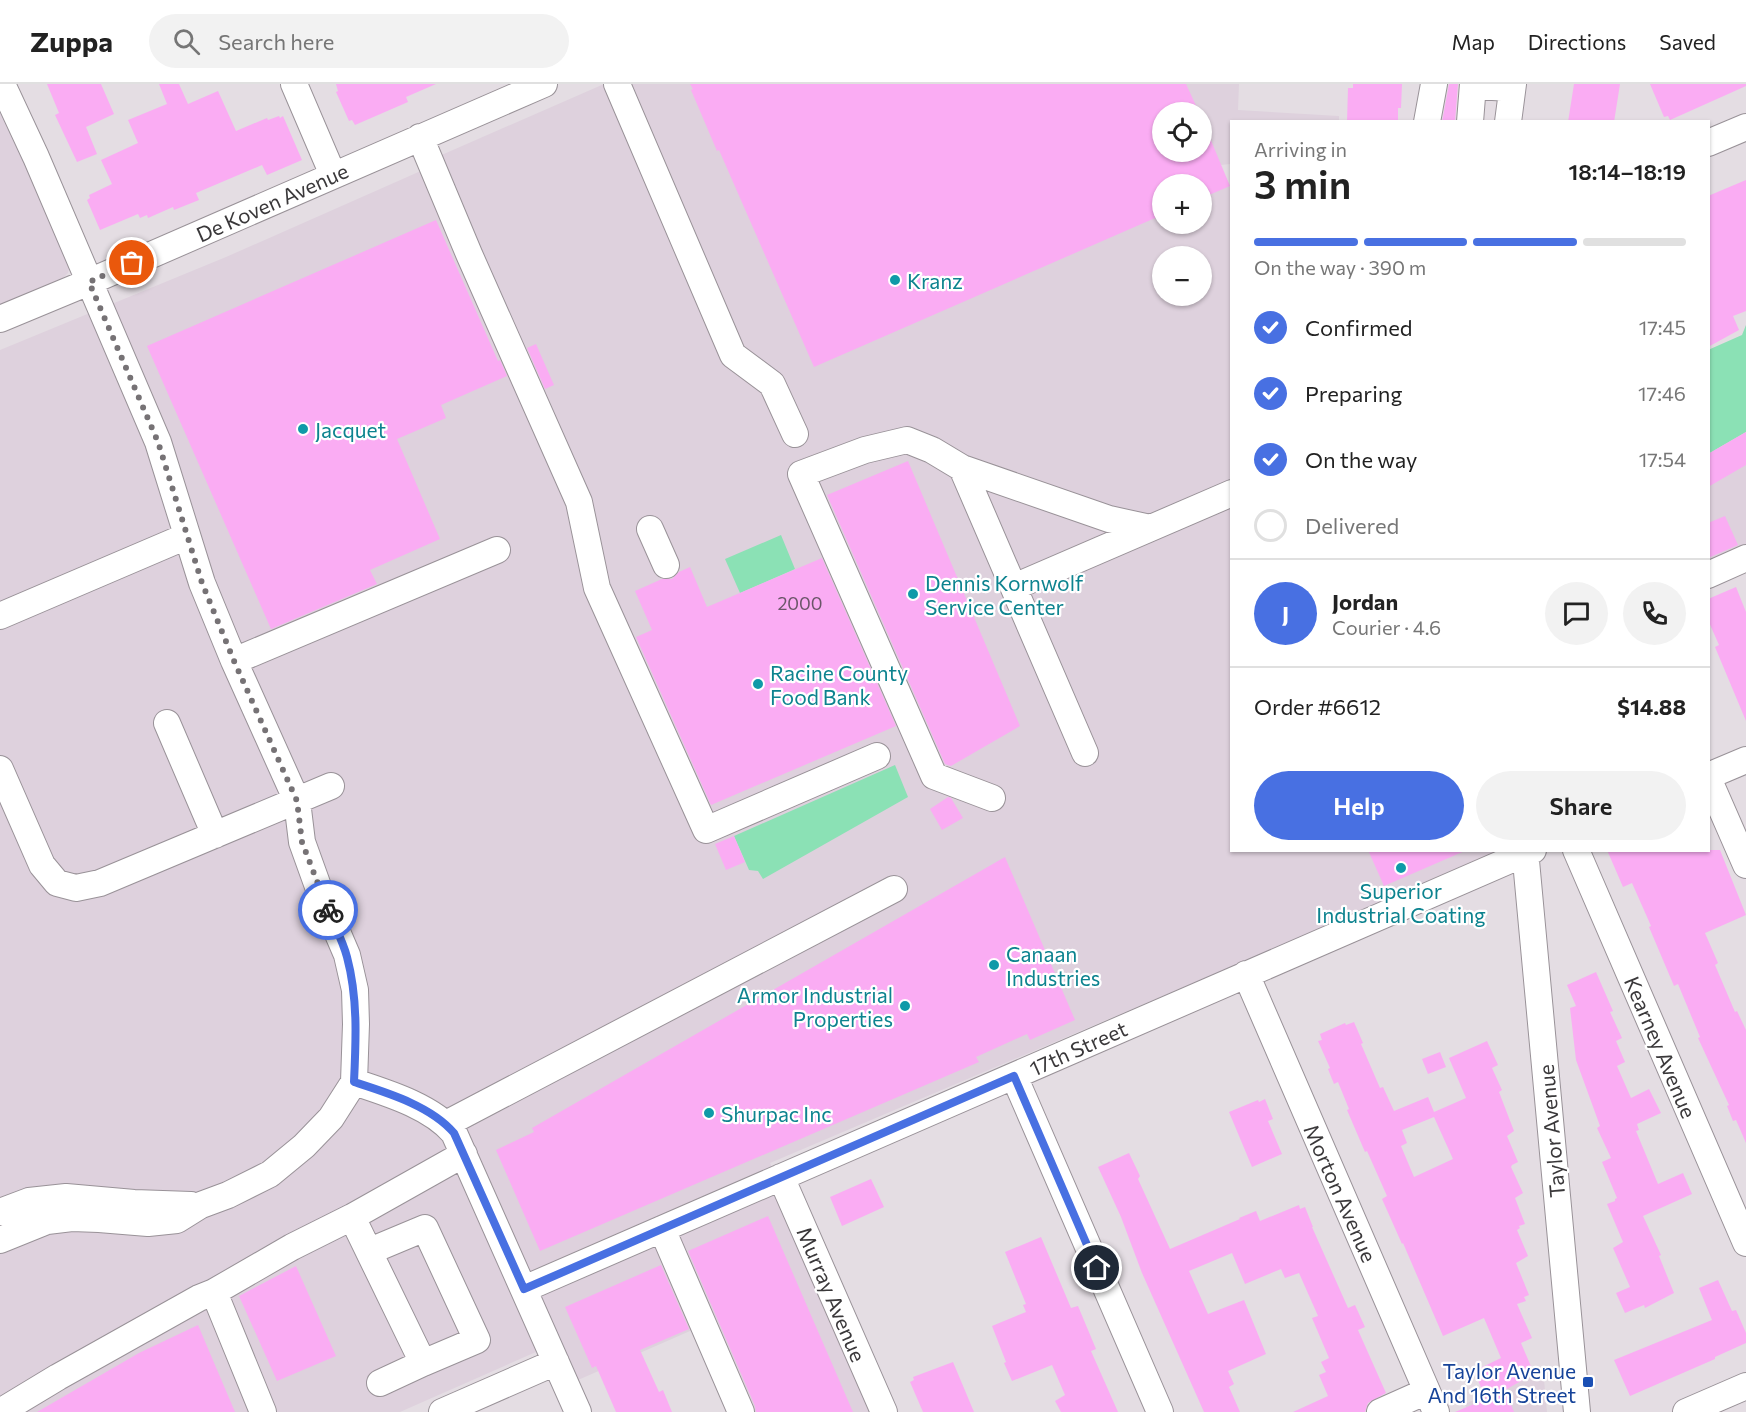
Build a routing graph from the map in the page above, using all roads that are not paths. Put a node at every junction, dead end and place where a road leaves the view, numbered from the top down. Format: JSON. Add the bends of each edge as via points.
{"nodes":[{"id":1,"x":294,"y":84,"type":"edge"},
{"id":2,"x":544,"y":84,"type":"edge"},
{"id":3,"x":617,"y":84,"type":"edge"},
{"id":4,"x":1434,"y":84,"type":"edge"},
{"id":5,"x":1473,"y":85,"type":"edge"},
{"id":6,"x":1513,"y":86,"type":"edge"},
{"id":7,"x":4,"y":94,"type":"edge"},
{"id":8,"x":1427,"y":120,"type":"edge"},
{"id":9,"x":1470,"y":120,"type":"edge"},
{"id":10,"x":1508,"y":120,"type":"edge"},
{"id":11,"x":1746,"y":127,"type":"edge"},
{"id":12,"x":420,"y":138,"type":"junction"},
{"id":13,"x":1710,"y":142,"type":"edge"},
{"id":14,"x":333,"y":175,"type":"junction"},
{"id":15,"x":89,"y":282,"type":"junction"},
{"id":16,"x":0,"y":319,"type":"edge"},
{"id":17,"x":795,"y":434,"type":"dead end"},
{"id":18,"x":963,"y":468,"type":"junction"},
{"id":19,"x":1230,"y":494,"type":"edge"},
{"id":20,"x":1150,"y":528,"type":"junction"},
{"id":21,"x":650,"y":529,"type":"dead end"},
{"id":22,"x":187,"y":536,"type":"junction"},
{"id":23,"x":496,"y":550,"type":"dead end"},
{"id":24,"x":1746,"y":558,"type":"edge"},
{"id":25,"x":666,"y":565,"type":"dead end"},
{"id":26,"x":1710,"y":574,"type":"edge"},
{"id":27,"x":1014,"y":587,"type":"junction"},
{"id":28,"x":0,"y":616,"type":"edge"},
{"id":29,"x":234,"y":661,"type":"junction"},
{"id":30,"x":166,"y":723,"type":"dead end"},
{"id":31,"x":1085,"y":753,"type":"dead end"},
{"id":32,"x":877,"y":756,"type":"dead end"},
{"id":33,"x":1746,"y":760,"type":"edge"},
{"id":34,"x":0,"y":769,"type":"edge"},
{"id":35,"x":1710,"y":776,"type":"edge"},
{"id":36,"x":1710,"y":782,"type":"edge"},
{"id":37,"x":331,"y":786,"type":"dead end"},
{"id":38,"x":992,"y":798,"type":"dead end"},
{"id":39,"x":297,"y":801,"type":"junction"},
{"id":40,"x":215,"y":835,"type":"junction"},
{"id":41,"x":1528,"y":852,"type":"edge"},
{"id":42,"x":1577,"y":852,"type":"edge"},
{"id":43,"x":1746,"y":865,"type":"edge"},
{"id":44,"x":894,"y":889,"type":"dead end"},
{"id":45,"x":1246,"y":974,"type":"junction"},
{"id":46,"x":1014,"y":1076,"type":"junction"},
{"id":47,"x":354,"y":1082,"type":"junction"},
{"id":48,"x":446,"y":1124,"type":"junction"},
{"id":49,"x":464,"y":1154,"type":"junction"},
{"id":50,"x":781,"y":1177,"type":"junction"},
{"id":51,"x":201,"y":1205,"type":"junction"},
{"id":52,"x":0,"y":1212,"type":"edge"},
{"id":53,"x":352,"y":1216,"type":"junction"},
{"id":54,"x":662,"y":1229,"type":"junction"},
{"id":55,"x":0,"y":1240,"type":"edge"},
{"id":56,"x":1746,"y":1243,"type":"edge"},
{"id":57,"x":370,"y":1251,"type":"junction"},
{"id":58,"x":524,"y":1289,"type":"junction"},
{"id":59,"x":214,"y":1292,"type":"junction"},
{"id":60,"x":556,"y":1362,"type":"junction"},
{"id":61,"x":423,"y":1364,"type":"junction"},
{"id":62,"x":380,"y":1383,"type":"dead end"},
{"id":63,"x":1746,"y":1386,"type":"edge"},
{"id":64,"x":1432,"y":1402,"type":"edge"},
{"id":65,"x":0,"y":1412,"type":"edge"},
{"id":66,"x":263,"y":1412,"type":"edge"},
{"id":67,"x":442,"y":1412,"type":"edge"},
{"id":68,"x":578,"y":1412,"type":"edge"},
{"id":69,"x":741,"y":1412,"type":"edge"},
{"id":70,"x":884,"y":1412,"type":"edge"},
{"id":71,"x":1160,"y":1412,"type":"edge"},
{"id":72,"x":1380,"y":1412,"type":"edge"},
{"id":73,"x":1577,"y":1412,"type":"edge"},
{"id":74,"x":1686,"y":1412,"type":"edge"}],
"edges":[{"from":1,"to":14,"type":"street"},
{"from":2,"to":12,"type":"street","name":"De Koven Avenue"},
{"from":3,"to":17,"type":"street","via":[[733,355],[772,384]]},
{"from":4,"to":8,"type":"street"},
{"from":5,"to":6,"type":"street"},
{"from":5,"to":9,"type":"street"},
{"from":6,"to":10,"type":"street"},
{"from":7,"to":15,"type":"street","via":[[36,157]]},
{"from":11,"to":13,"type":"street"},
{"from":12,"to":14,"type":"street","name":"De Koven Avenue"},
{"from":12,"to":32,"type":"street","via":[[579,502],[597,588],[706,830]]},
{"from":14,"to":15,"type":"street","name":"De Koven Avenue"},
{"from":15,"to":16,"type":"street","name":"De Koven Avenue"},
{"from":15,"to":22,"type":"street","via":[[158,442]]},
{"from":18,"to":20,"type":"street","via":[[1109,519]]},
{"from":18,"to":27,"type":"street"},
{"from":18,"to":38,"type":"street","via":[[908,440],[865,450],[801,474],[934,776]]},
{"from":19,"to":20,"type":"street"},
{"from":20,"to":27,"type":"street"},
{"from":21,"to":25,"type":"street"},
{"from":22,"to":28,"type":"street"},
{"from":22,"to":29,"type":"street"},
{"from":23,"to":29,"type":"street"},
{"from":24,"to":26,"type":"street"},
{"from":27,"to":31,"type":"street"},
{"from":29,"to":39,"type":"street"},
{"from":30,"to":40,"type":"street"},
{"from":33,"to":35,"type":"street"},
{"from":34,"to":40,"type":"street","via":[[42,865],[57,883],[76,888],[100,883]]},
{"from":36,"to":43,"type":"street"},
{"from":37,"to":39,"type":"street"},
{"from":39,"to":40,"type":"street"},
{"from":39,"to":47,"type":"street","via":[[302,842],[347,955],[355,990]]},
{"from":41,"to":45,"type":"street","name":"17th Street"},
{"from":41,"to":73,"type":"street","name":"Taylor Avenue"},
{"from":42,"to":56,"type":"street","name":"Kearney Avenue"},
{"from":44,"to":48,"type":"street"},
{"from":45,"to":46,"type":"street","name":"17th Street"},
{"from":45,"to":64,"type":"street","name":"Morton Avenue"},
{"from":46,"to":50,"type":"street","name":"17th Street"},
{"from":46,"to":71,"type":"street"},
{"from":47,"to":48,"type":"street","via":[[431,1113]]},
{"from":47,"to":51,"type":"street","via":[[331,1118],[270,1174]]},
{"from":48,"to":49,"type":"street"},
{"from":49,"to":53,"type":"street"},
{"from":49,"to":58,"type":"street"},
{"from":50,"to":54,"type":"street","name":"17th Street"},
{"from":50,"to":70,"type":"street","name":"Murray Avenue"},
{"from":51,"to":52,"type":"street","via":[[66,1197],[29,1201]]},
{"from":51,"to":55,"type":"street","via":[[177,1220],[148,1223],[72,1218],[48,1221]]},
{"from":53,"to":57,"type":"street"},
{"from":53,"to":59,"type":"street"},
{"from":54,"to":58,"type":"street","name":"17th Street"},
{"from":54,"to":69,"type":"street"},
{"from":57,"to":61,"type":"street"},
{"from":57,"to":61,"type":"street","via":[[425,1228],[477,1340]]},
{"from":58,"to":60,"type":"street"},
{"from":59,"to":65,"type":"street"},
{"from":59,"to":66,"type":"street"},
{"from":60,"to":67,"type":"street"},
{"from":60,"to":68,"type":"street"},
{"from":61,"to":62,"type":"street"},
{"from":63,"to":74,"type":"street"},
{"from":64,"to":72,"type":"street"}]}
